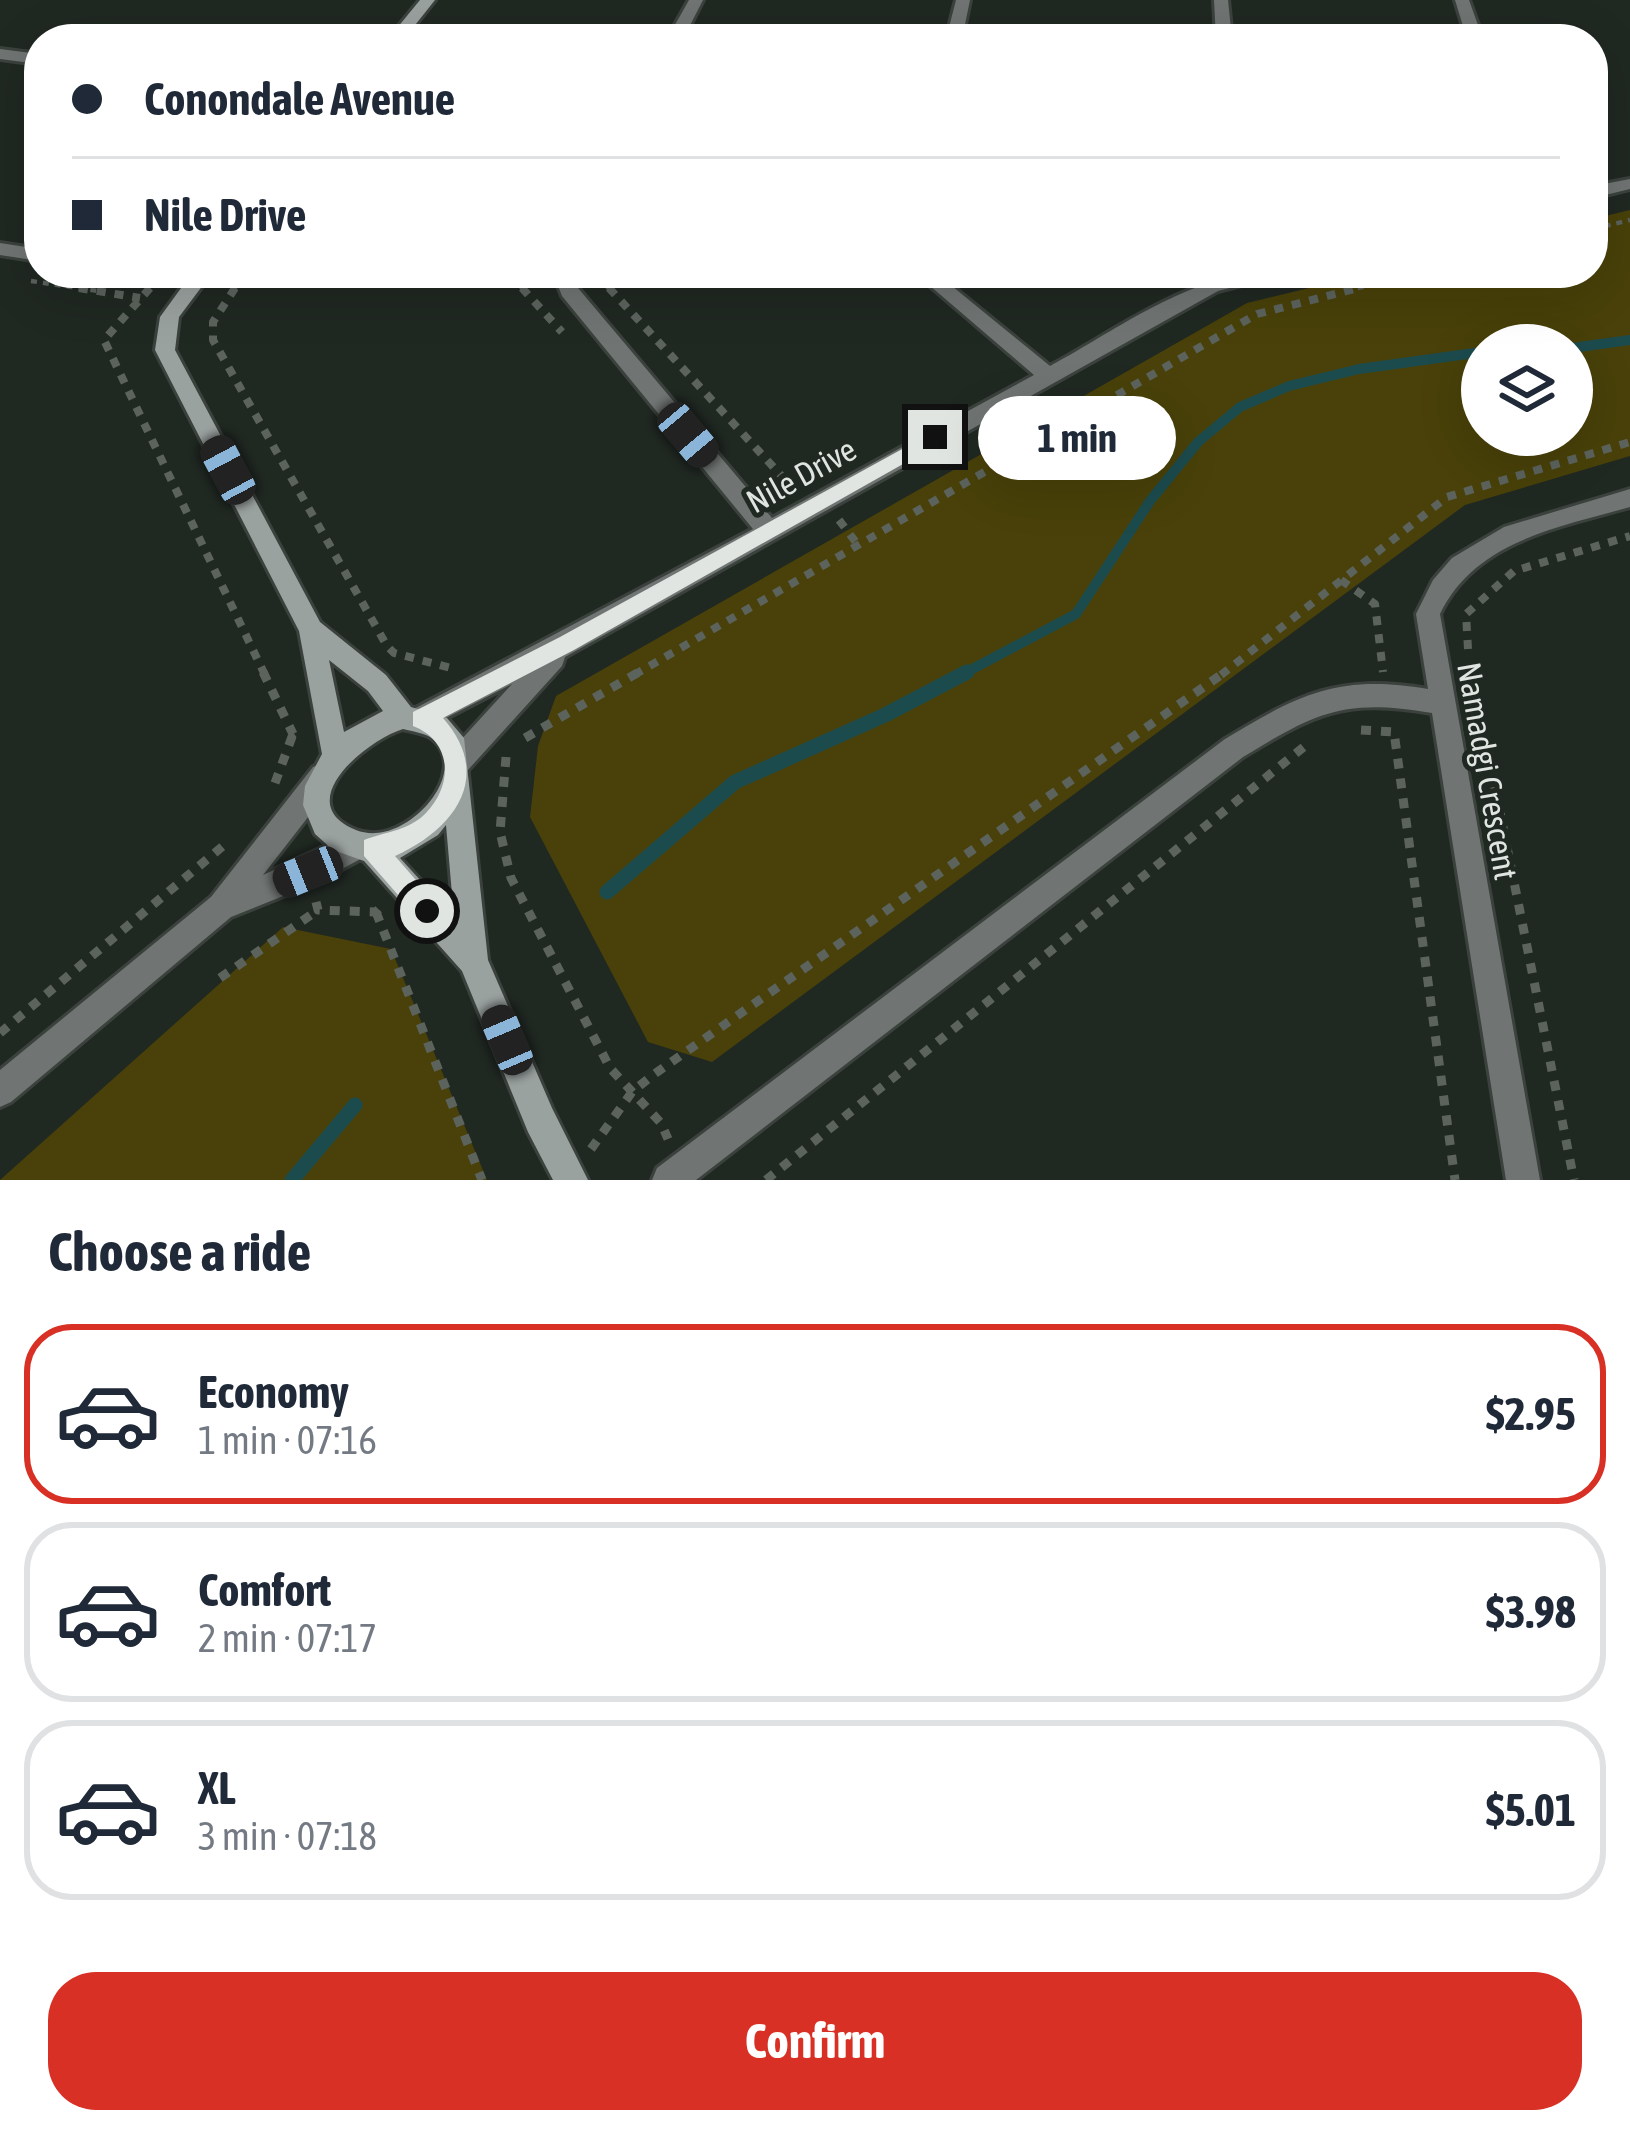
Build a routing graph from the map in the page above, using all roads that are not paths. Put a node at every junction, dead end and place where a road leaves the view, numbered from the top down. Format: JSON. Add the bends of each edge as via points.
{"nodes":[{"id":1,"x":428,"y":0,"type":"edge"},
{"id":2,"x":408,"y":24,"type":"edge"},
{"id":3,"x":191,"y":288,"type":"edge"},
{"id":4,"x":567,"y":288,"type":"edge"},
{"id":5,"x":942,"y":288,"type":"edge"},
{"id":6,"x":1208,"y":288,"type":"edge"},
{"id":7,"x":1047,"y":375,"type":"junction"},
{"id":8,"x":1630,"y":497,"type":"edge"},
{"id":9,"x":769,"y":531,"type":"junction"},
{"id":10,"x":311,"y":630,"type":"junction"},
{"id":11,"x":567,"y":644,"type":"junction"},
{"id":12,"x":1440,"y":704,"type":"junction"},
{"id":13,"x":412,"y":718,"type":"junction"},
{"id":14,"x":329,"y":765,"type":"junction"},
{"id":15,"x":457,"y":773,"type":"junction"},
{"id":16,"x":364,"y":847,"type":"junction"},
{"id":17,"x":220,"y":907,"type":"junction"},
{"id":18,"x":473,"y":960,"type":"junction"},
{"id":19,"x":0,"y":1091,"type":"edge"},
{"id":20,"x":571,"y":1179,"type":"edge"},
{"id":21,"x":669,"y":1180,"type":"edge"},
{"id":22,"x":1522,"y":1180,"type":"edge"}],
"edges":[{"from":1,"to":2,"type":"street"},
{"from":3,"to":10,"type":"street","via":[[162,331],[165,350]]},
{"from":4,"to":9,"type":"street"},
{"from":5,"to":7,"type":"street"},
{"from":6,"to":7,"type":"street","name":"Nile Drive"},
{"from":7,"to":9,"type":"street","name":"Nile Drive"},
{"from":8,"to":12,"type":"street","name":"Namadgi Crescent","via":[[1506,536],[1444,580],[1428,614]]},
{"from":9,"to":11,"type":"street","name":"Nile Drive"},
{"from":10,"to":13,"type":"street"},
{"from":10,"to":14,"type":"street","via":[[328,712]]},
{"from":11,"to":13,"type":"street","name":"Nile Drive"},
{"from":11,"to":15,"type":"street","name":"Nile Drive"},
{"from":12,"to":21,"type":"street","via":[[1348,692],[1310,702],[1234,748]]},
{"from":12,"to":22,"type":"street","name":"Namadgi Crescent"},
{"from":13,"to":14,"type":"street","via":[[366,727]]},
{"from":13,"to":15,"type":"street","via":[[447,734]]},
{"from":14,"to":16,"type":"street","via":[[321,812],[340,839]]},
{"from":14,"to":17,"type":"street"},
{"from":15,"to":16,"type":"street","via":[[434,822],[394,845]]},
{"from":15,"to":18,"type":"street"},
{"from":16,"to":17,"type":"street"},
{"from":16,"to":18,"type":"street"},
{"from":17,"to":19,"type":"street"},
{"from":18,"to":20,"type":"street"}]}
